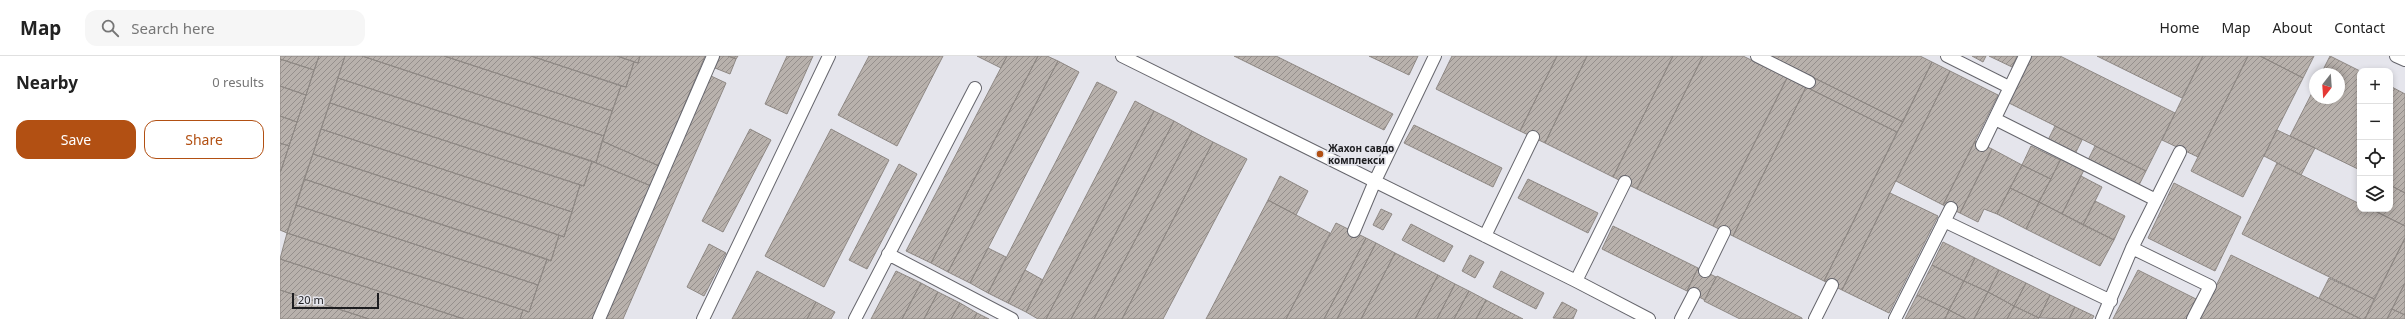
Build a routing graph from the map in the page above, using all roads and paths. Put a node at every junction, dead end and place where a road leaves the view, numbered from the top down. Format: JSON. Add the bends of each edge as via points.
{"nodes":[{"id":1,"x":713,"y":56,"type":"edge"},
{"id":2,"x":829,"y":56,"type":"edge"},
{"id":3,"x":1122,"y":56,"type":"edge"},
{"id":4,"x":1436,"y":56,"type":"edge"},
{"id":5,"x":1757,"y":56,"type":"edge"},
{"id":6,"x":2025,"y":56,"type":"edge"},
{"id":7,"x":2396,"y":56,"type":"edge"},
{"id":8,"x":1946,"y":59,"type":"edge"},
{"id":9,"x":2405,"y":60,"type":"edge"},
{"id":10,"x":1802,"y":80,"type":"dead end"},
{"id":11,"x":2009,"y":87,"type":"junction"},
{"id":12,"x":975,"y":88,"type":"dead end"},
{"id":13,"x":1995,"y":119,"type":"junction"},
{"id":14,"x":1534,"y":137,"type":"dead end"},
{"id":15,"x":1982,"y":145,"type":"dead end"},
{"id":16,"x":2180,"y":152,"type":"dead end"},
{"id":17,"x":1375,"y":181,"type":"junction"},
{"id":18,"x":1625,"y":182,"type":"dead end"},
{"id":19,"x":2156,"y":200,"type":"junction"},
{"id":20,"x":1950,"y":208,"type":"dead end"},
{"id":21,"x":1944,"y":221,"type":"junction"},
{"id":22,"x":1354,"y":232,"type":"dead end"},
{"id":23,"x":1724,"y":232,"type":"dead end"},
{"id":24,"x":1485,"y":236,"type":"junction"},
{"id":25,"x":2132,"y":248,"type":"junction"},
{"id":26,"x":888,"y":254,"type":"junction"},
{"id":27,"x":1704,"y":271,"type":"dead end"},
{"id":28,"x":1576,"y":281,"type":"junction"},
{"id":29,"x":1832,"y":285,"type":"dead end"},
{"id":30,"x":1694,"y":294,"type":"dead end"},
{"id":31,"x":2111,"y":301,"type":"junction"},
{"id":32,"x":599,"y":319,"type":"edge"},
{"id":33,"x":703,"y":319,"type":"edge"},
{"id":34,"x":855,"y":319,"type":"edge"},
{"id":35,"x":1012,"y":319,"type":"edge"},
{"id":36,"x":1649,"y":319,"type":"edge"},
{"id":37,"x":1681,"y":319,"type":"edge"},
{"id":38,"x":1815,"y":319,"type":"edge"},
{"id":39,"x":1895,"y":319,"type":"edge"},
{"id":40,"x":2102,"y":319,"type":"edge"},
{"id":41,"x":2194,"y":319,"type":"edge"}],
"edges":[{"from":1,"to":32,"type":"lane"},
{"from":2,"to":33,"type":"lane"},
{"from":3,"to":17,"type":"lane"},
{"from":4,"to":17,"type":"lane"},
{"from":5,"to":10,"type":"lane"},
{"from":6,"to":11,"type":"lane"},
{"from":7,"to":9,"type":"lane"},
{"from":8,"to":11,"type":"lane"},
{"from":11,"to":13,"type":"lane"},
{"from":12,"to":26,"type":"lane"},
{"from":13,"to":15,"type":"lane"},
{"from":13,"to":19,"type":"lane"},
{"from":14,"to":24,"type":"lane"},
{"from":16,"to":19,"type":"lane"},
{"from":17,"to":22,"type":"lane"},
{"from":17,"to":24,"type":"lane"},
{"from":18,"to":28,"type":"lane"},
{"from":19,"to":25,"type":"lane"},
{"from":20,"to":21,"type":"lane"},
{"from":21,"to":31,"type":"lane"},
{"from":21,"to":39,"type":"lane"},
{"from":23,"to":27,"type":"lane"},
{"from":24,"to":28,"type":"lane"},
{"from":25,"to":31,"type":"lane"},
{"from":25,"to":41,"type":"lane","via":[[2210,286]]},
{"from":26,"to":34,"type":"lane"},
{"from":26,"to":35,"type":"lane"},
{"from":28,"to":36,"type":"lane"},
{"from":29,"to":38,"type":"lane"},
{"from":30,"to":37,"type":"lane"},
{"from":31,"to":40,"type":"lane"}]}
